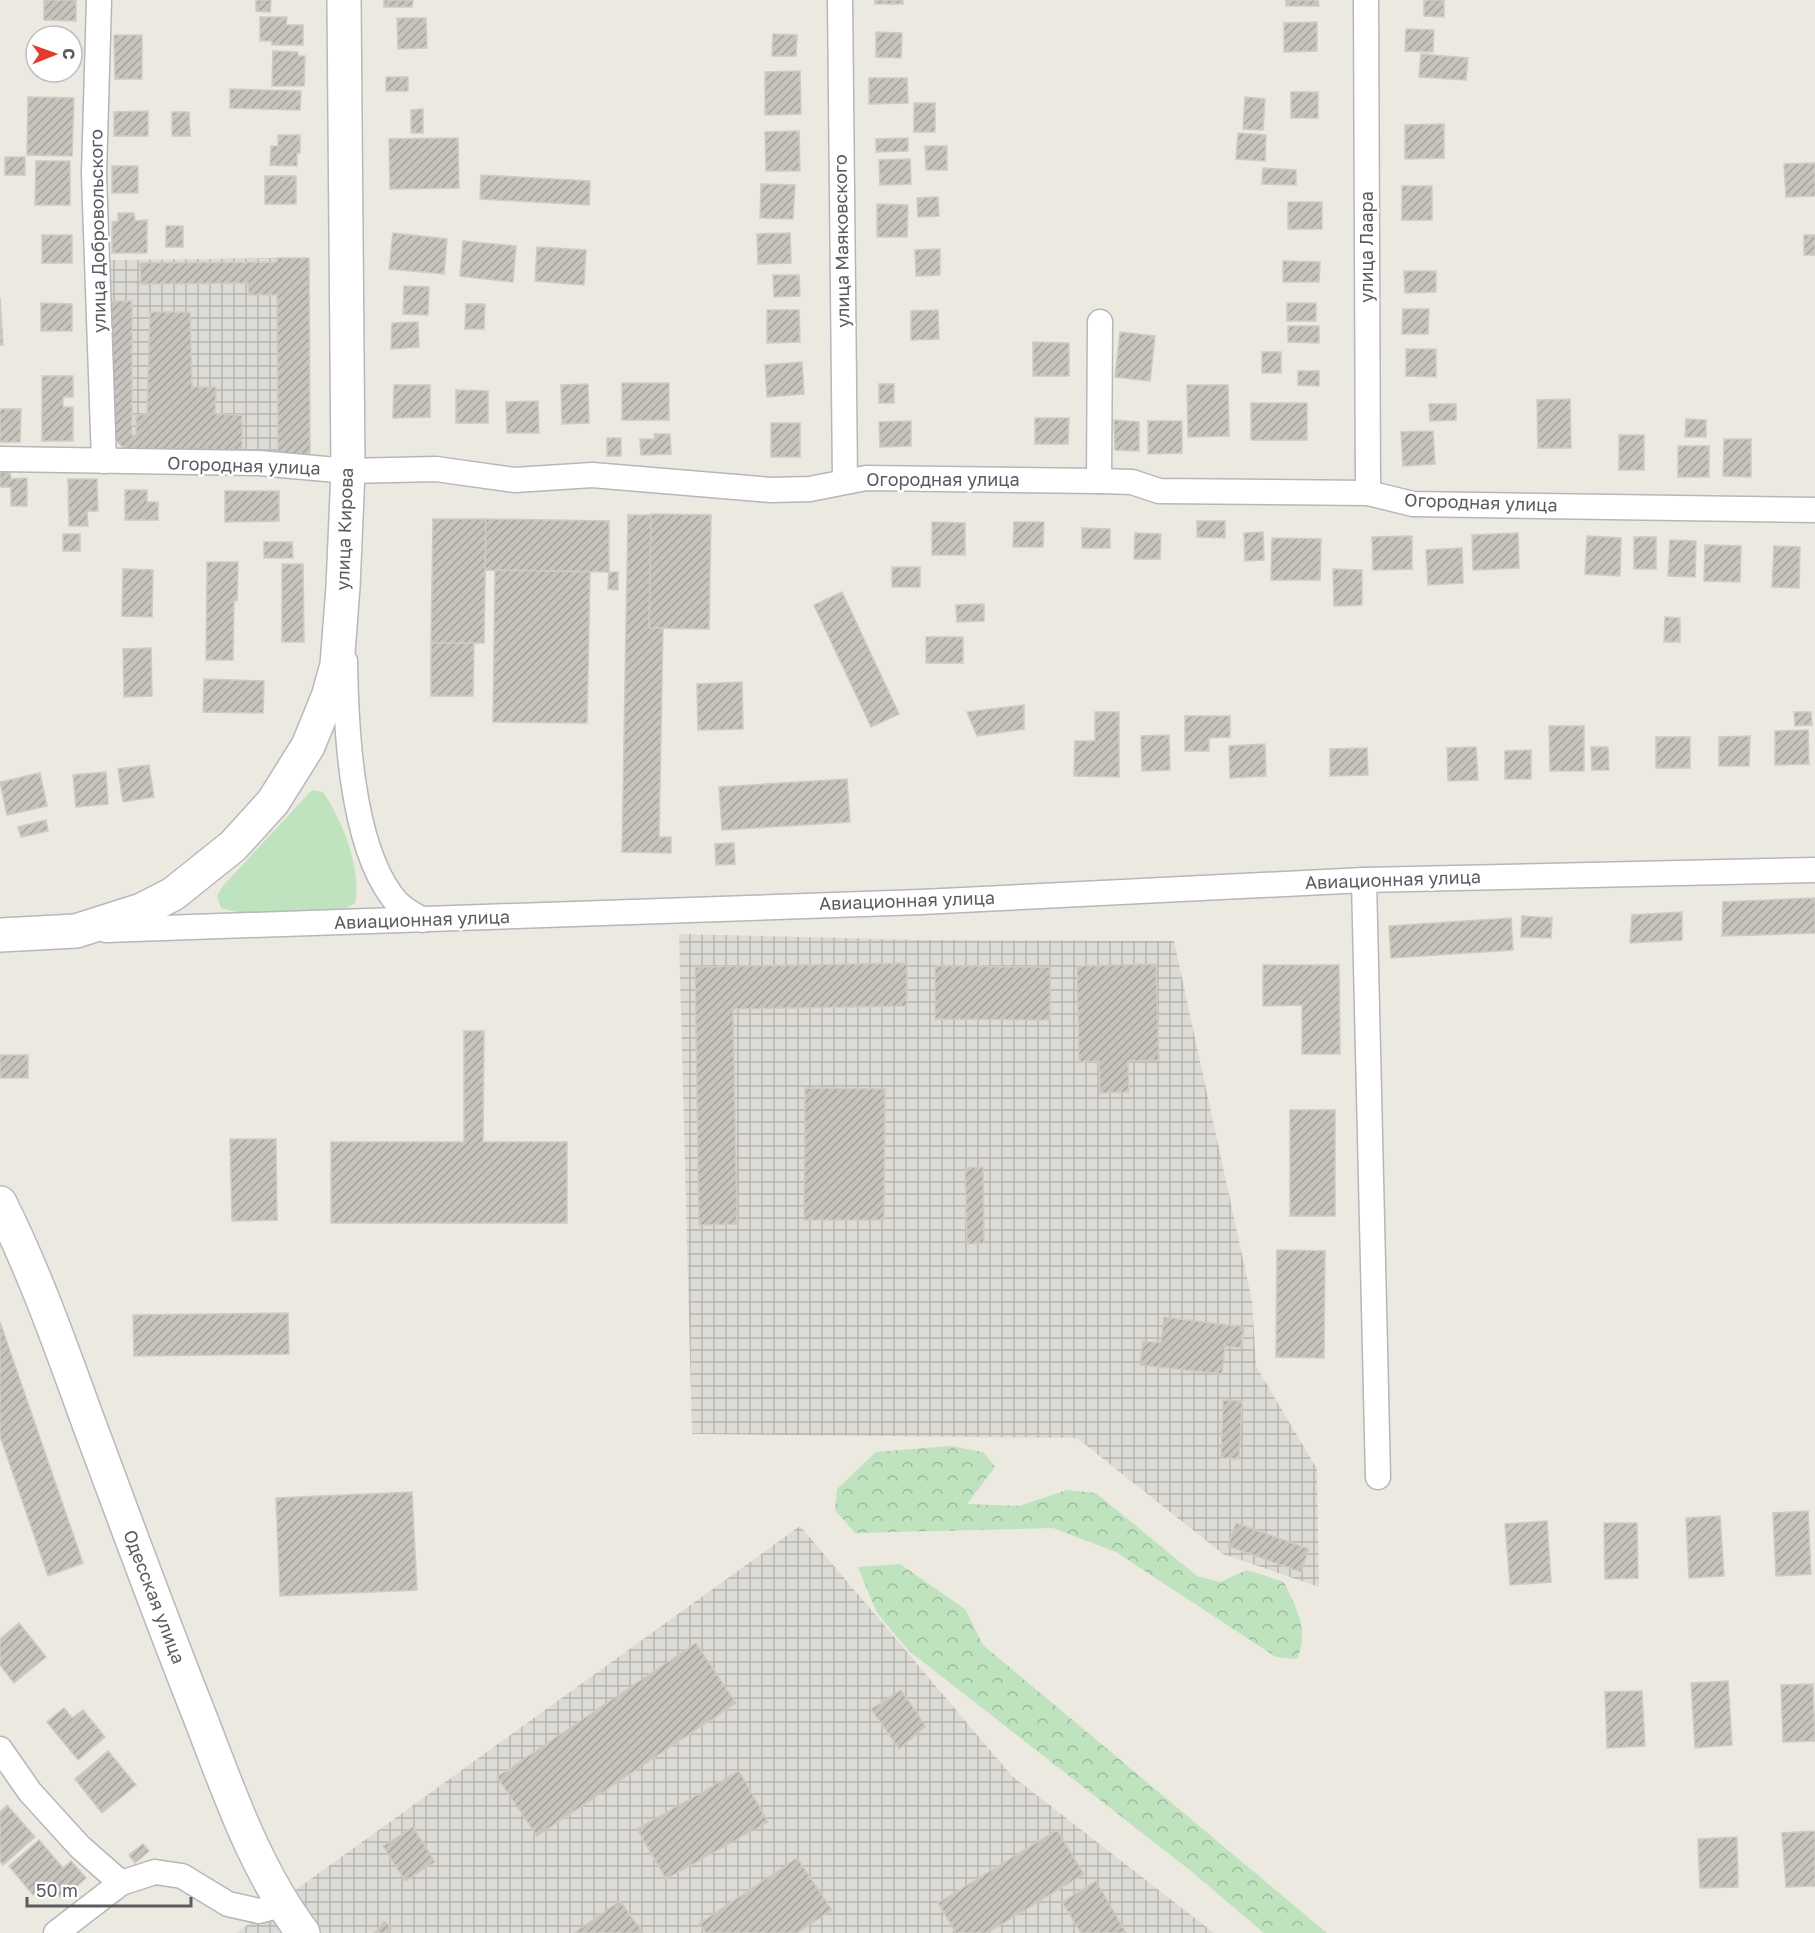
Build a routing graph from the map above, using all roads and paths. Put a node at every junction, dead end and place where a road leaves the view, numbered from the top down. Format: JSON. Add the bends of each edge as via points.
{"nodes":[{"id":1,"x":99,"y":0,"type":"edge"},
{"id":2,"x":344,"y":0,"type":"edge"},
{"id":3,"x":840,"y":0,"type":"edge"},
{"id":4,"x":1366,"y":0,"type":"edge"},
{"id":5,"x":1100,"y":322,"type":"dead end"},
{"id":6,"x":0,"y":459,"type":"edge"},
{"id":7,"x":104,"y":461,"type":"junction"},
{"id":8,"x":348,"y":471,"type":"junction"},
{"id":9,"x":845,"y":481,"type":"junction"},
{"id":10,"x":1099,"y":481,"type":"junction"},
{"id":11,"x":1368,"y":493,"type":"junction"},
{"id":12,"x":1815,"y":510,"type":"edge"},
{"id":13,"x":343,"y":587,"type":"junction"},
{"id":14,"x":1815,"y":870,"type":"edge"},
{"id":15,"x":1364,"y":880,"type":"junction"},
{"id":16,"x":423,"y":920,"type":"junction"},
{"id":17,"x":76,"y":931,"type":"junction"},
{"id":18,"x":0,"y":935,"type":"edge"},
{"id":19,"x":0,"y":1203,"type":"edge"},
{"id":20,"x":1378,"y":1477,"type":"dead end"},
{"id":21,"x":0,"y":1749,"type":"edge"},
{"id":22,"x":122,"y":1883,"type":"junction"},
{"id":23,"x":282,"y":1905,"type":"junction"},
{"id":24,"x":56,"y":1933,"type":"edge"},
{"id":25,"x":303,"y":1933,"type":"edge"}],
"edges":[{"from":1,"to":7,"type":"street","name":"улица Добровольского","via":[[94,174]]},
{"from":2,"to":8,"type":"main road","name":"улица Кирова"},
{"from":3,"to":9,"type":"street","name":"улица Маяковского"},
{"from":4,"to":11,"type":"street","name":"улица Лаара"},
{"from":5,"to":10,"type":"street"},
{"from":6,"to":7,"type":"street","name":"Огородная улица"},
{"from":7,"to":8,"type":"street","name":"Огородная улица","via":[[259,463]]},
{"from":8,"to":9,"type":"street","name":"Огородная улица","via":[[436,469],[515,480],[592,475],[771,490],[810,489]]},
{"from":8,"to":13,"type":"main road","name":"улица Кирова"},
{"from":9,"to":10,"type":"street","name":"Огородная улица"},
{"from":10,"to":11,"type":"street","name":"Огородная улица","via":[[1132,482],[1159,491]]},
{"from":11,"to":12,"type":"street","name":"Огородная улица","via":[[1413,504]]},
{"from":13,"to":16,"type":"street","via":[[347,719],[359,813],[381,880],[404,909]]},
{"from":13,"to":17,"type":"main road","name":"улица Кирова","via":[[337,665],[328,697],[308,746],[273,802],[233,846],[173,894],[142,910]]},
{"from":14,"to":15,"type":"street","name":"Авиационная улица"},
{"from":15,"to":16,"type":"street","name":"Авиационная улица","via":[[921,902]]},
{"from":15,"to":20,"type":"street"},
{"from":16,"to":17,"type":"street","name":"Авиационная улица"},
{"from":17,"to":18,"type":"main road","name":"Авиационная улица"},
{"from":19,"to":23,"type":"main road","name":"Одесская улица","via":[[24,1251],[234,1804]]},
{"from":21,"to":22,"type":"street","via":[[30,1792],[80,1848]]},
{"from":22,"to":23,"type":"street","via":[[155,1872],[164,1873],[182,1876],[228,1905],[259,1911]]},
{"from":22,"to":24,"type":"street"},
{"from":23,"to":25,"type":"main road","name":"Одесская улица"}]}
